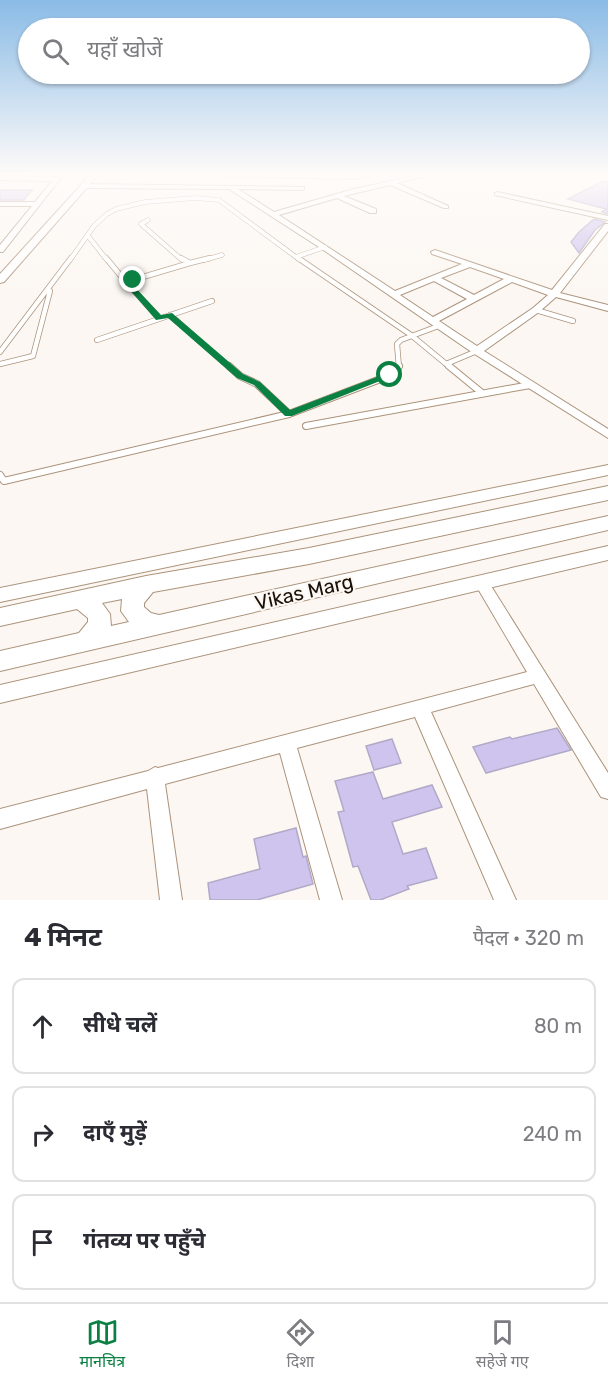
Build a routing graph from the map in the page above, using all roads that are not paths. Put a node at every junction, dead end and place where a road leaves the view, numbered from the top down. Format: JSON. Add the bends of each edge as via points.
{"nodes":[{"id":1,"x":26,"y":216,"type":"edge"},
{"id":2,"x":48,"y":216,"type":"edge"},
{"id":3,"x":57,"y":216,"type":"edge"},
{"id":4,"x":105,"y":216,"type":"edge"},
{"id":5,"x":241,"y":216,"type":"edge"},
{"id":6,"x":277,"y":216,"type":"edge"},
{"id":7,"x":148,"y":220,"type":"dead end"},
{"id":8,"x":608,"y":226,"type":"edge"},
{"id":9,"x":0,"y":233,"type":"edge"},
{"id":10,"x":13,"y":233,"type":"junction"},
{"id":11,"x":88,"y":236,"type":"junction"},
{"id":12,"x":326,"y":247,"type":"junction"},
{"id":13,"x":0,"y":250,"type":"edge"},
{"id":14,"x":435,"y":252,"type":"dead end"},
{"id":15,"x":222,"y":255,"type":"dead end"},
{"id":16,"x":297,"y":257,"type":"junction"},
{"id":17,"x":190,"y":263,"type":"junction"},
{"id":18,"x":470,"y":264,"type":"junction"},
{"id":19,"x":0,"y":268,"type":"edge"},
{"id":20,"x":434,"y":278,"type":"junction"},
{"id":21,"x":511,"y":279,"type":"junction"},
{"id":22,"x":0,"y":280,"type":"edge"},
{"id":23,"x":126,"y":282,"type":"junction"},
{"id":24,"x":51,"y":288,"type":"junction"},
{"id":25,"x":394,"y":294,"type":"junction"},
{"id":26,"x":554,"y":294,"type":"junction"},
{"id":27,"x":474,"y":298,"type":"junction"},
{"id":28,"x":212,"y":301,"type":"dead end"},
{"id":29,"x":608,"y":308,"type":"edge"},
{"id":30,"x":536,"y":310,"type":"junction"},
{"id":31,"x":170,"y":315,"type":"junction"},
{"id":32,"x":159,"y":318,"type":"junction"},
{"id":33,"x":573,"y":321,"type":"dead end"},
{"id":34,"x":437,"y":322,"type":"junction"},
{"id":35,"x":411,"y":335,"type":"junction"},
{"id":36,"x":97,"y":340,"type":"dead end"},
{"id":37,"x":477,"y":351,"type":"junction"},
{"id":38,"x":0,"y":352,"type":"edge"},
{"id":39,"x":0,"y":364,"type":"edge"},
{"id":40,"x":446,"y":364,"type":"junction"},
{"id":41,"x":530,"y":385,"type":"junction"},
{"id":42,"x":482,"y":393,"type":"junction"},
{"id":43,"x":289,"y":414,"type":"junction"},
{"id":44,"x":306,"y":426,"type":"dead end"},
{"id":45,"x":608,"y":434,"type":"edge"},
{"id":46,"x":608,"y":470,"type":"edge"},
{"id":47,"x":0,"y":475,"type":"edge"},
{"id":48,"x":608,"y":494,"type":"edge"},
{"id":49,"x":608,"y":523,"type":"edge"},
{"id":50,"x":608,"y":553,"type":"edge"},
{"id":51,"x":481,"y":582,"type":"junction"},
{"id":52,"x":146,"y":585,"type":"junction"},
{"id":53,"x":0,"y":595,"type":"edge"},
{"id":54,"x":81,"y":599,"type":"junction"},
{"id":55,"x":0,"y":617,"type":"edge"},
{"id":56,"x":159,"y":625,"type":"junction"},
{"id":57,"x":87,"y":641,"type":"junction"},
{"id":58,"x":0,"y":661,"type":"edge"},
{"id":59,"x":539,"y":676,"type":"junction"},
{"id":60,"x":0,"y":694,"type":"edge"},
{"id":61,"x":420,"y":708,"type":"junction"},
{"id":62,"x":287,"y":744,"type":"junction"},
{"id":63,"x":155,"y":776,"type":"junction"},
{"id":64,"x":608,"y":789,"type":"edge"},
{"id":65,"x":0,"y":819,"type":"edge"},
{"id":66,"x":171,"y":900,"type":"edge"},
{"id":67,"x":331,"y":900,"type":"edge"},
{"id":68,"x":505,"y":900,"type":"edge"}],
"edges":[{"from":1,"to":10,"type":"street"},
{"from":2,"to":19,"type":"street"},
{"from":3,"to":22,"type":"street"},
{"from":4,"to":11,"type":"lane"},
{"from":5,"to":16,"type":"lane"},
{"from":6,"to":12,"type":"street"},
{"from":7,"to":17,"type":"lane","via":[[141,224]]},
{"from":8,"to":26,"type":"street"},
{"from":9,"to":10,"type":"street"},
{"from":10,"to":13,"type":"street"},
{"from":11,"to":23,"type":"lane"},
{"from":11,"to":24,"type":"lane"},
{"from":12,"to":16,"type":"lane"},
{"from":12,"to":25,"type":"street"},
{"from":14,"to":18,"type":"street"},
{"from":15,"to":17,"type":"lane"},
{"from":16,"to":35,"type":"lane"},
{"from":17,"to":23,"type":"lane"},
{"from":18,"to":20,"type":"street"},
{"from":18,"to":21,"type":"street"},
{"from":20,"to":25,"type":"street"},
{"from":20,"to":27,"type":"street"},
{"from":21,"to":26,"type":"street"},
{"from":21,"to":27,"type":"street"},
{"from":23,"to":32,"type":"lane"},
{"from":24,"to":38,"type":"lane"},
{"from":24,"to":39,"type":"lane","via":[[33,356]]},
{"from":25,"to":34,"type":"street"},
{"from":26,"to":29,"type":"street"},
{"from":26,"to":30,"type":"street"},
{"from":27,"to":34,"type":"street"},
{"from":28,"to":31,"type":"lane"},
{"from":30,"to":33,"type":"lane"},
{"from":30,"to":37,"type":"street"},
{"from":31,"to":32,"type":"lane"},
{"from":31,"to":43,"type":"lane"},
{"from":32,"to":36,"type":"lane"},
{"from":34,"to":35,"type":"lane"},
{"from":34,"to":37,"type":"street"},
{"from":35,"to":40,"type":"lane"},
{"from":35,"to":43,"type":"lane","via":[[398,344],[400,363],[396,371]]},
{"from":37,"to":40,"type":"lane"},
{"from":37,"to":41,"type":"street"},
{"from":40,"to":42,"type":"lane"},
{"from":41,"to":42,"type":"lane"},
{"from":41,"to":45,"type":"street"},
{"from":42,"to":44,"type":"lane"},
{"from":43,"to":47,"type":"lane","via":[[4,481]]},
{"from":46,"to":53,"type":"street"},
{"from":48,"to":52,"type":"main road","name":"Vikas Marg","via":[[309,556]]},
{"from":49,"to":56,"type":"main road","name":"Vikas Marg"},
{"from":50,"to":51,"type":"street"},
{"from":51,"to":59,"type":"street"},
{"from":51,"to":60,"type":"street"},
{"from":52,"to":54,"type":"main road","name":"Vikas Marg"},
{"from":52,"to":56,"type":"main road","via":[[133,600],[132,612]]},
{"from":54,"to":55,"type":"main road","name":"Vikas Marg"},
{"from":54,"to":57,"type":"main road","via":[[99,614],[100,624]]},
{"from":56,"to":57,"type":"main road","name":"Vikas Marg"},
{"from":57,"to":58,"type":"main road","name":"Vikas Marg"},
{"from":59,"to":61,"type":"street"},
{"from":59,"to":64,"type":"street"},
{"from":61,"to":62,"type":"street"},
{"from":61,"to":68,"type":"street"},
{"from":62,"to":63,"type":"street"},
{"from":62,"to":67,"type":"street"},
{"from":63,"to":65,"type":"street"},
{"from":63,"to":66,"type":"street"}]}
